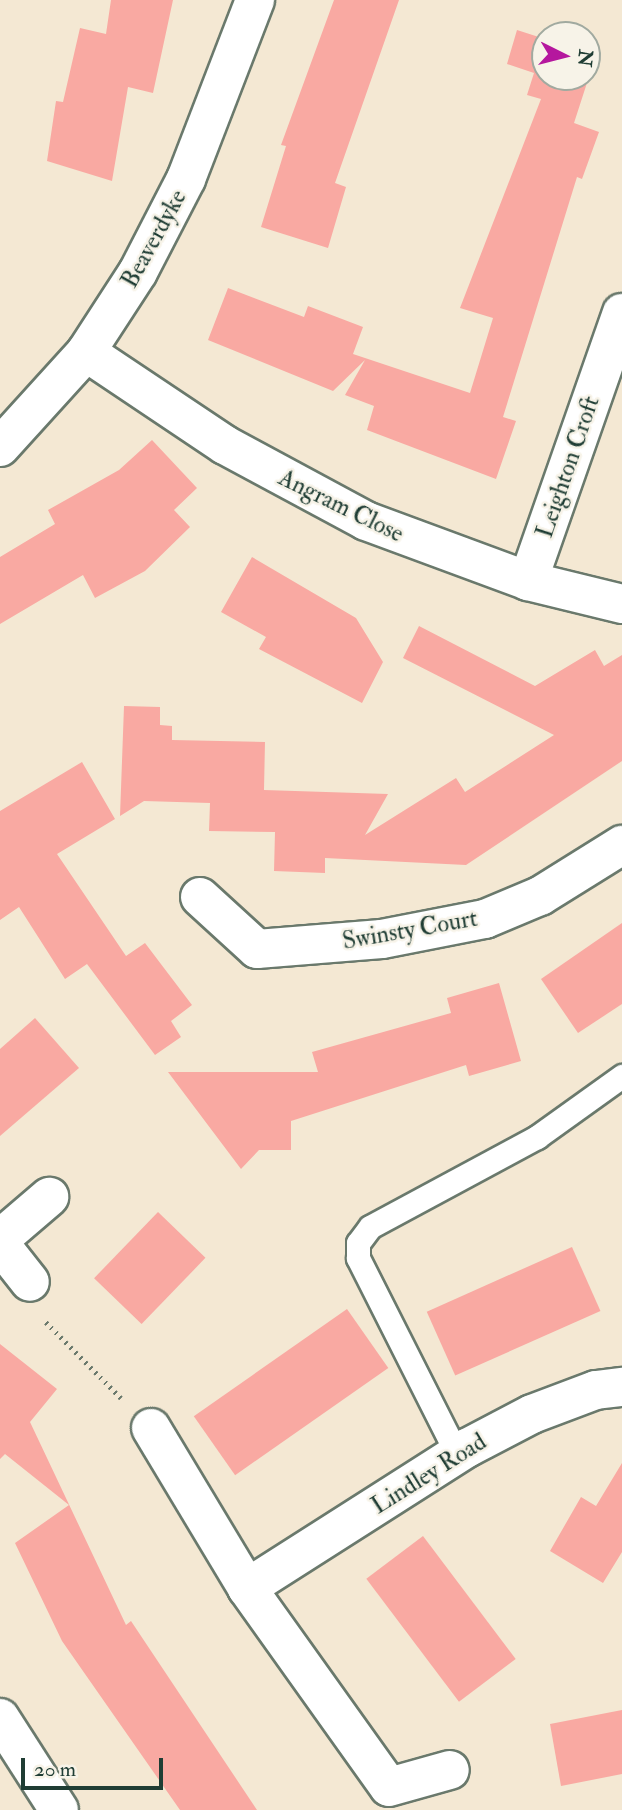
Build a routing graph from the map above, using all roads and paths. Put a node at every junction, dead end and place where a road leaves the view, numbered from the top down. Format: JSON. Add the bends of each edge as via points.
{"nodes":[{"id":1,"x":255,"y":0,"type":"edge"},
{"id":2,"x":622,"y":313,"type":"edge"},
{"id":3,"x":86,"y":352,"type":"junction"},
{"id":4,"x":0,"y":447,"type":"edge"},
{"id":5,"x":528,"y":581,"type":"junction"},
{"id":6,"x":622,"y":604,"type":"edge"},
{"id":7,"x":622,"y":845,"type":"edge"},
{"id":8,"x":200,"y":897,"type":"dead end"},
{"id":9,"x":622,"y":1076,"type":"edge"},
{"id":10,"x":49,"y":1196,"type":"dead end"},
{"id":11,"x":0,"y":1242,"type":"edge"},
{"id":12,"x":30,"y":1282,"type":"joint"},
{"id":13,"x":622,"y":1387,"type":"edge"},
{"id":14,"x":151,"y":1428,"type":"joint"},
{"id":15,"x":457,"y":1454,"type":"junction"},
{"id":16,"x":247,"y":1588,"type":"junction"},
{"id":17,"x":0,"y":1718,"type":"edge"},
{"id":18,"x":450,"y":1770,"type":"dead end"},
{"id":19,"x":390,"y":1799,"type":"edge"},
{"id":20,"x":59,"y":1810,"type":"edge"}],
"edges":[{"from":1,"to":3,"type":"street","name":"Beaverdyke","via":[[186,179],[138,272]]},
{"from":2,"to":5,"type":"street","name":"Leighton Croft"},
{"from":3,"to":4,"type":"street","name":"Beaverdyke"},
{"from":3,"to":5,"type":"street","name":"Angram Close","via":[[303,489],[440,552]]},
{"from":5,"to":6,"type":"street","name":"Angram Close"},
{"from":7,"to":8,"type":"street","name":"Swinsty Court","via":[[540,896],[485,919],[382,939],[257,949]]},
{"from":9,"to":15,"type":"lane","via":[[537,1137],[370,1227],[358,1243],[358,1258]]},
{"from":10,"to":11,"type":"street"},
{"from":11,"to":12,"type":"street"},
{"from":12,"to":14,"type":"path","via":[[31,1308]]},
{"from":13,"to":15,"type":"street","name":"Lindley Road","via":[[596,1390],[532,1414]]},
{"from":14,"to":16,"type":"street"},
{"from":15,"to":16,"type":"street","name":"Lindley Road"},
{"from":16,"to":19,"type":"street"},
{"from":17,"to":20,"type":"street"},
{"from":18,"to":19,"type":"street"}]}
